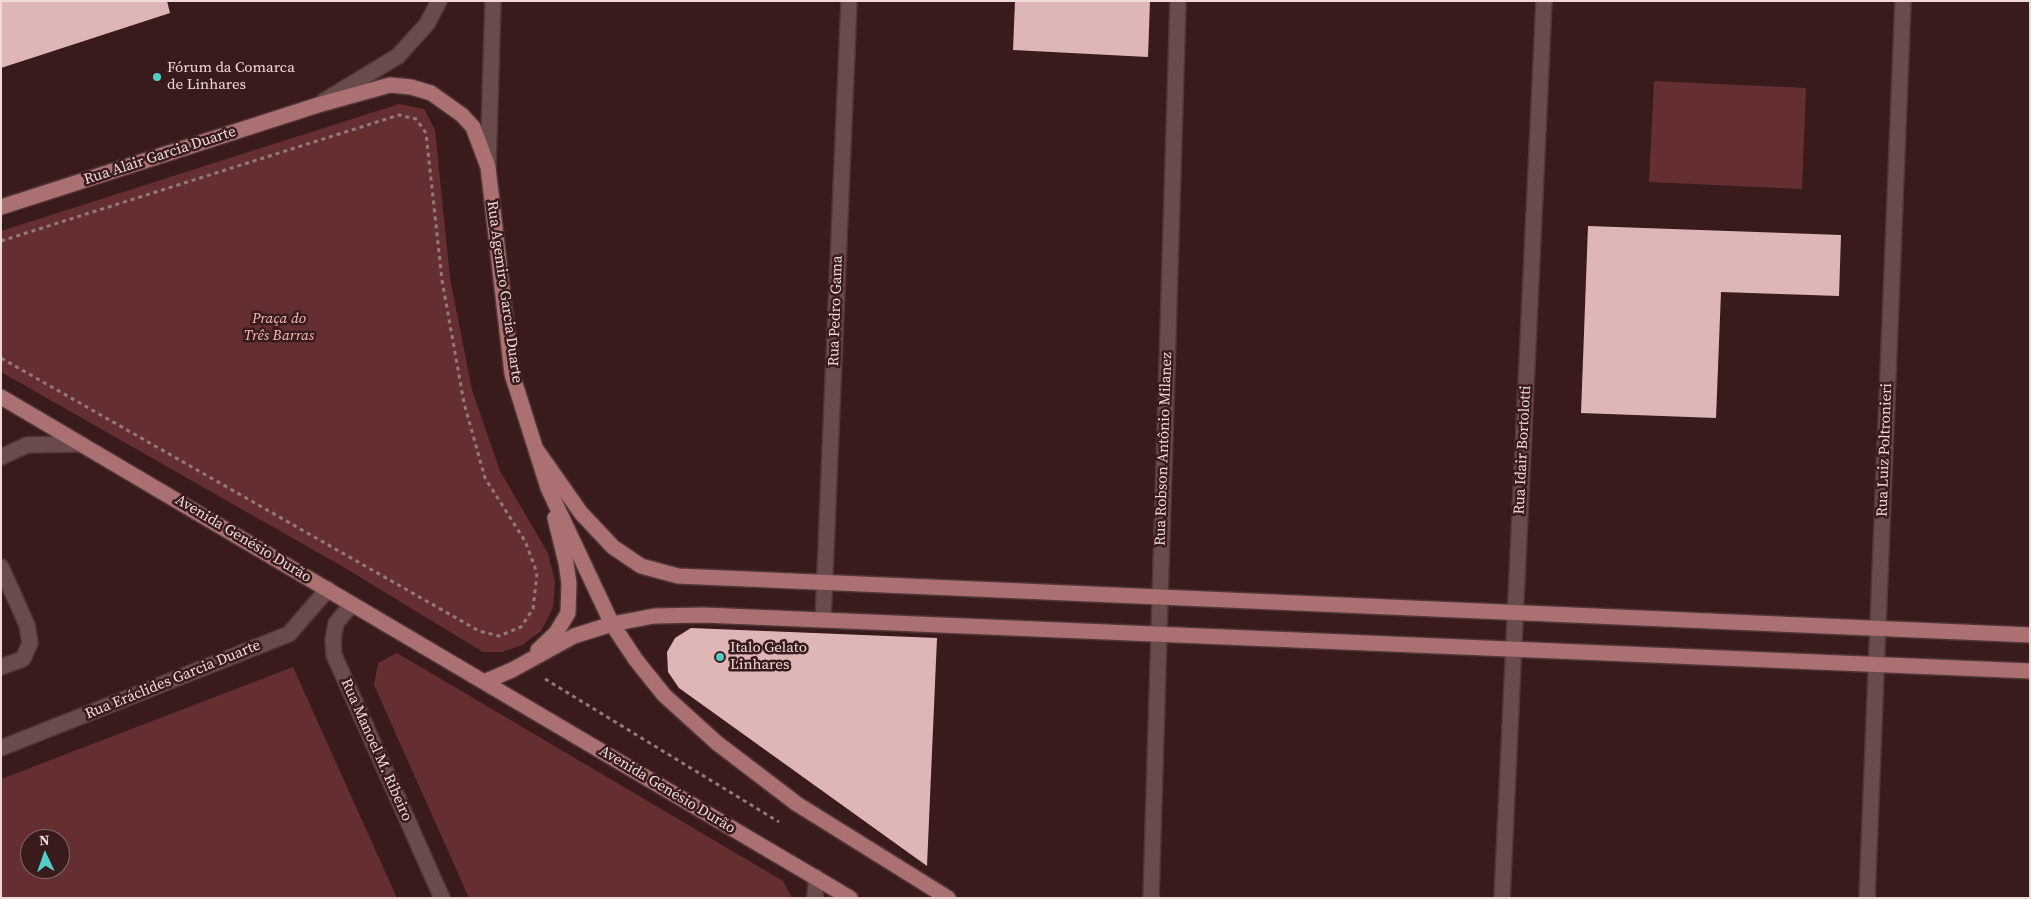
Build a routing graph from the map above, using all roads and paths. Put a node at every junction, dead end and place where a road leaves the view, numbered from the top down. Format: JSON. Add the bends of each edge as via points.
{"nodes":[{"id":1,"x":439,"y":1,"type":"edge"},
{"id":2,"x":493,"y":1,"type":"edge"},
{"id":3,"x":849,"y":1,"type":"edge"},
{"id":4,"x":1178,"y":1,"type":"edge"},
{"id":5,"x":1544,"y":1,"type":"edge"},
{"id":6,"x":1903,"y":1,"type":"edge"},
{"id":7,"x":318,"y":104,"type":"junction"},
{"id":8,"x":488,"y":167,"type":"junction"},
{"id":9,"x":1,"y":207,"type":"edge"},
{"id":10,"x":1,"y":241,"type":"edge"},
{"id":11,"x":1,"y":358,"type":"edge"},
{"id":12,"x":1,"y":397,"type":"edge"},
{"id":13,"x":81,"y":444,"type":"junction"},
{"id":14,"x":536,"y":449,"type":"junction"},
{"id":15,"x":1,"y":457,"type":"edge"},
{"id":16,"x":548,"y":488,"type":"junction"},
{"id":17,"x":1,"y":567,"type":"edge"},
{"id":18,"x":825,"y":582,"type":"junction"},
{"id":19,"x":328,"y":589,"type":"junction"},
{"id":20,"x":1160,"y":597,"type":"junction"},
{"id":21,"x":352,"y":604,"type":"junction"},
{"id":22,"x":1516,"y":613,"type":"junction"},
{"id":23,"x":823,"y":620,"type":"junction"},
{"id":24,"x":612,"y":624,"type":"junction"},
{"id":25,"x":1878,"y":628,"type":"junction"},
{"id":26,"x":1159,"y":635,"type":"junction"},
{"id":27,"x":2030,"y":635,"type":"edge"},
{"id":28,"x":1514,"y":649,"type":"junction"},
{"id":29,"x":1876,"y":664,"type":"junction"},
{"id":30,"x":523,"y":665,"type":"junction"},
{"id":31,"x":1,"y":667,"type":"edge"},
{"id":32,"x":2030,"y":671,"type":"edge"},
{"id":33,"x":484,"y":682,"type":"junction"},
{"id":34,"x":1,"y":748,"type":"edge"},
{"id":35,"x":784,"y":825,"type":"dead end"},
{"id":36,"x":816,"y":877,"type":"junction"},
{"id":37,"x":442,"y":898,"type":"edge"},
{"id":38,"x":815,"y":898,"type":"edge"},
{"id":39,"x":850,"y":898,"type":"edge"},
{"id":40,"x":948,"y":898,"type":"edge"},
{"id":41,"x":1151,"y":898,"type":"edge"},
{"id":42,"x":1502,"y":898,"type":"edge"},
{"id":43,"x":1867,"y":898,"type":"edge"}],
"edges":[{"from":1,"to":7,"type":"street","name":"Rua Alair Garcia Duarte","via":[[427,24],[398,56]]},
{"from":2,"to":8,"type":"street","name":"Rua Agemiro Garcia Duarte"},
{"from":3,"to":18,"type":"street","name":"Rua Pedro Gama"},
{"from":4,"to":20,"type":"street","name":"Rua Robson Antônio Milanez"},
{"from":5,"to":22,"type":"street","name":"Rua Idair Bortolotti"},
{"from":6,"to":25,"type":"street","name":"Rua Luiz Poltronieri"},
{"from":7,"to":8,"type":"main road","name":"Rua Alair Garcia Duarte","via":[[390,85],[431,93],[473,127]]},
{"from":7,"to":9,"type":"main road","name":"Rua Alair Garcia Duarte"},
{"from":8,"to":14,"type":"main road","name":"Rua Agemiro Garcia Duarte","via":[[512,374]]},
{"from":10,"to":11,"type":"path","via":[[399,115],[416,118],[426,133],[442,280],[464,403],[485,478],[525,541],[537,573],[534,609],[521,627],[499,636],[479,631]]},
{"from":12,"to":13,"type":"main road","name":"Avenida Genésio Durão"},
{"from":13,"to":15,"type":"street","via":[[27,445]]},
{"from":13,"to":19,"type":"main road","name":"Avenida Genésio Durão"},
{"from":14,"to":16,"type":"main road","name":"Rua Agemiro Garcia Duarte"},
{"from":14,"to":18,"type":"main road","via":[[581,513],[613,547],[641,566],[678,576]]},
{"from":16,"to":24,"type":"main road","name":"Rua Agemiro Garcia Duarte"},
{"from":16,"to":30,"type":"main road","via":[[566,563],[568,613],[556,633]]},
{"from":17,"to":31,"type":"street","via":[[27,625],[30,643],[24,659]]},
{"from":18,"to":20,"type":"main road"},
{"from":18,"to":23,"type":"street","name":"Rua Pedro Gama"},
{"from":19,"to":21,"type":"main road","name":"Avenida Genésio Durão"},
{"from":19,"to":34,"type":"street","name":"Rua Eráclides Garcia Duarte","via":[[289,634]]},
{"from":20,"to":22,"type":"main road"},
{"from":20,"to":26,"type":"street","name":"Rua Robson Antônio Milanez"},
{"from":21,"to":33,"type":"main road","name":"Avenida Genésio Durão"},
{"from":21,"to":37,"type":"street","name":"Rua Manoel M. Ribeiro","via":[[336,623],[334,655]]},
{"from":22,"to":25,"type":"main road"},
{"from":22,"to":28,"type":"street","name":"Rua Idair Bortolotti"},
{"from":23,"to":24,"type":"main road","via":[[704,615],[654,616]]},
{"from":23,"to":26,"type":"main road"},
{"from":24,"to":30,"type":"main road","via":[[574,636]]},
{"from":24,"to":40,"type":"main road","name":"Rua Agemiro Garcia Duarte","via":[[664,695],[717,743],[797,804]]},
{"from":25,"to":27,"type":"main road"},
{"from":25,"to":29,"type":"street","name":"Rua Luiz Poltronieri"},
{"from":26,"to":28,"type":"main road"},
{"from":26,"to":41,"type":"street","name":"Rua Robson Antônio Milanez"},
{"from":28,"to":29,"type":"main road"},
{"from":28,"to":42,"type":"street","name":"Rua Idair Bortolotti"},
{"from":29,"to":32,"type":"main road"},
{"from":29,"to":43,"type":"street","name":"Rua Luiz Poltronieri"},
{"from":30,"to":33,"type":"main road"},
{"from":30,"to":35,"type":"path"},
{"from":33,"to":36,"type":"main road","name":"Avenida Genésio Durão"},
{"from":36,"to":38,"type":"street"},
{"from":36,"to":39,"type":"main road","name":"Avenida Genésio Durão"}]}
